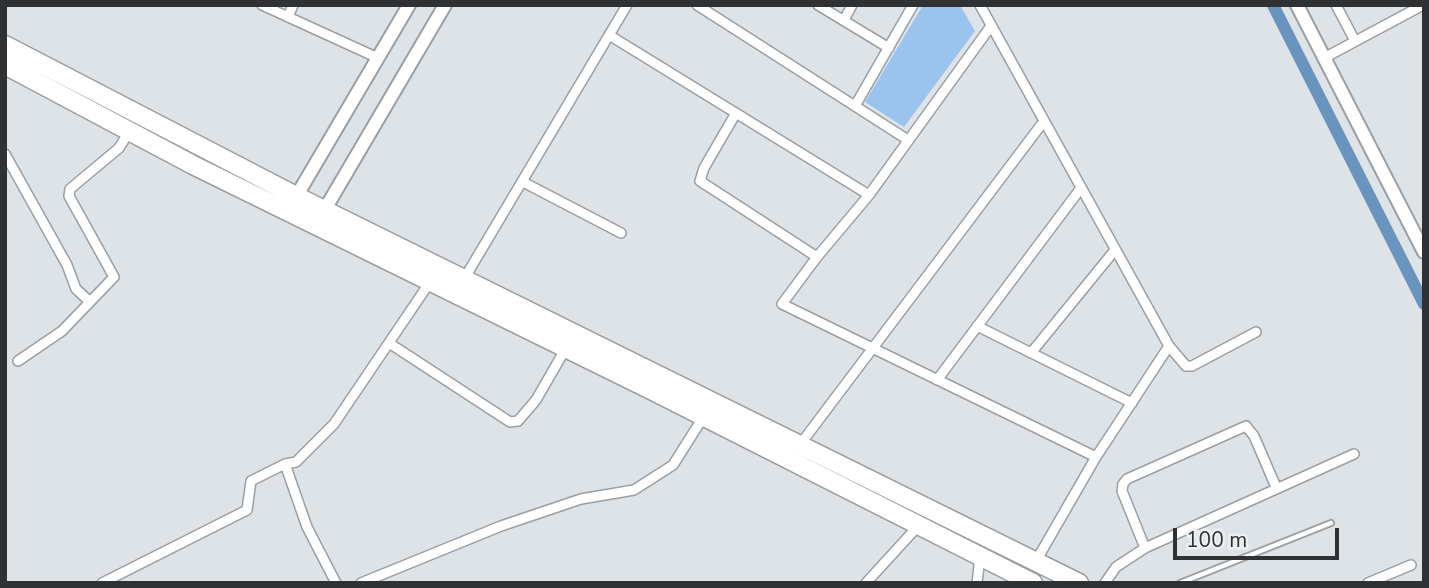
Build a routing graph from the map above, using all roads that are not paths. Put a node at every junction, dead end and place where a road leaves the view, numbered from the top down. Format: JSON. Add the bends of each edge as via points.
{"nodes":[{"id":1,"x":262,"y":5,"type":"edge"},
{"id":2,"x":293,"y":5,"type":"edge"},
{"id":3,"x":409,"y":5,"type":"edge"},
{"id":4,"x":445,"y":5,"type":"edge"},
{"id":5,"x":626,"y":5,"type":"edge"},
{"id":6,"x":696,"y":5,"type":"edge"},
{"id":7,"x":818,"y":5,"type":"edge"},
{"id":8,"x":852,"y":5,"type":"edge"},
{"id":9,"x":913,"y":5,"type":"edge"},
{"id":10,"x":979,"y":5,"type":"edge"},
{"id":11,"x":1297,"y":5,"type":"edge"},
{"id":12,"x":1336,"y":5,"type":"edge"},
{"id":13,"x":1423,"y":5,"type":"edge"},
{"id":14,"x":288,"y":17,"type":"junction"},
{"id":15,"x":844,"y":20,"type":"junction"},
{"id":16,"x":991,"y":26,"type":"junction"},
{"id":17,"x":609,"y":35,"type":"junction"},
{"id":18,"x":1355,"y":41,"type":"junction"},
{"id":19,"x":5,"y":45,"type":"edge"},
{"id":20,"x":889,"y":48,"type":"junction"},
{"id":21,"x":378,"y":58,"type":"junction"},
{"id":22,"x":1324,"y":58,"type":"junction"},
{"id":23,"x":5,"y":65,"type":"edge"},
{"id":24,"x":855,"y":106,"type":"junction"},
{"id":25,"x":736,"y":113,"type":"junction"},
{"id":26,"x":1044,"y":121,"type":"junction"},
{"id":27,"x":129,"y":132,"type":"junction"},
{"id":28,"x":908,"y":140,"type":"junction"},
{"id":29,"x":5,"y":154,"type":"edge"},
{"id":30,"x":523,"y":182,"type":"junction"},
{"id":31,"x":1081,"y":188,"type":"junction"},
{"id":32,"x":869,"y":195,"type":"junction"},
{"id":33,"x":292,"y":204,"type":"junction"},
{"id":34,"x":325,"y":209,"type":"junction"},
{"id":35,"x":316,"y":226,"type":"junction"},
{"id":36,"x":621,"y":233,"type":"dead end"},
{"id":37,"x":1115,"y":250,"type":"junction"},
{"id":38,"x":1424,"y":252,"type":"edge"},
{"id":39,"x":817,"y":257,"type":"junction"},
{"id":40,"x":464,"y":279,"type":"junction"},
{"id":41,"x":430,"y":282,"type":"junction"},
{"id":42,"x":89,"y":301,"type":"junction"},
{"id":43,"x":977,"y":326,"type":"junction"},
{"id":44,"x":1256,"y":332,"type":"dead end"},
{"id":45,"x":389,"y":343,"type":"junction"},
{"id":46,"x":1169,"y":346,"type":"junction"},
{"id":47,"x":566,"y":348,"type":"junction"},
{"id":48,"x":872,"y":348,"type":"junction"},
{"id":49,"x":1031,"y":353,"type":"junction"},
{"id":50,"x":18,"y":361,"type":"dead end"},
{"id":51,"x":937,"y":380,"type":"junction"},
{"id":52,"x":1132,"y":403,"type":"junction"},
{"id":53,"x":704,"y":416,"type":"junction"},
{"id":54,"x":799,"y":446,"type":"junction"},
{"id":55,"x":1354,"y":454,"type":"dead end"},
{"id":56,"x":1096,"y":457,"type":"junction"},
{"id":57,"x":285,"y":464,"type":"junction"},
{"id":58,"x":1276,"y":487,"type":"junction"},
{"id":59,"x":1331,"y":523,"type":"dead end"},
{"id":60,"x":919,"y":525,"type":"junction"},
{"id":61,"x":1145,"y":548,"type":"junction"},
{"id":62,"x":980,"y":556,"type":"junction"},
{"id":63,"x":1036,"y":561,"type":"junction"},
{"id":64,"x":1411,"y":565,"type":"dead end"},
{"id":65,"x":384,"y":573,"type":"junction"},
{"id":66,"x":1391,"y":578,"type":"edge"},
{"id":67,"x":102,"y":583,"type":"edge"},
{"id":68,"x":335,"y":583,"type":"edge"},
{"id":69,"x":361,"y":583,"type":"edge"},
{"id":70,"x":388,"y":583,"type":"edge"},
{"id":71,"x":866,"y":583,"type":"edge"},
{"id":72,"x":977,"y":583,"type":"edge"},
{"id":73,"x":1033,"y":583,"type":"edge"},
{"id":74,"x":1079,"y":583,"type":"edge"},
{"id":75,"x":1105,"y":583,"type":"edge"},
{"id":76,"x":1180,"y":583,"type":"edge"},
{"id":77,"x":1368,"y":583,"type":"edge"}],
"edges":[{"from":1,"to":14,"type":"street"},
{"from":2,"to":14,"type":"street"},
{"from":3,"to":21,"type":"street"},
{"from":4,"to":34,"type":"street"},
{"from":5,"to":17,"type":"street"},
{"from":6,"to":24,"type":"street"},
{"from":7,"to":15,"type":"street"},
{"from":8,"to":15,"type":"street"},
{"from":9,"to":20,"type":"street"},
{"from":10,"to":16,"type":"street"},
{"from":11,"to":22,"type":"street"},
{"from":12,"to":18,"type":"street"},
{"from":13,"to":18,"type":"street"},
{"from":14,"to":21,"type":"street"},
{"from":15,"to":20,"type":"street"},
{"from":16,"to":26,"type":"street"},
{"from":16,"to":28,"type":"street"},
{"from":17,"to":25,"type":"street"},
{"from":17,"to":30,"type":"street"},
{"from":18,"to":22,"type":"street"},
{"from":19,"to":33,"type":"highway"},
{"from":20,"to":24,"type":"street"},
{"from":21,"to":33,"type":"street"},
{"from":22,"to":38,"type":"street"},
{"from":23,"to":27,"type":"highway"},
{"from":24,"to":28,"type":"street"},
{"from":25,"to":32,"type":"street"},
{"from":25,"to":39,"type":"street","via":[[701,181]]},
{"from":26,"to":31,"type":"street"},
{"from":26,"to":48,"type":"street"},
{"from":27,"to":33,"type":"highway"},
{"from":27,"to":42,"type":"street","via":[[119,148],[70,189],[69,195],[114,277]]},
{"from":28,"to":32,"type":"street"},
{"from":29,"to":42,"type":"street","via":[[76,289]]},
{"from":30,"to":36,"type":"street"},
{"from":30,"to":40,"type":"street"},
{"from":31,"to":37,"type":"street"},
{"from":31,"to":43,"type":"street"},
{"from":32,"to":39,"type":"street"},
{"from":33,"to":34,"type":"highway"},
{"from":33,"to":35,"type":"highway"},
{"from":34,"to":35,"type":"street"},
{"from":34,"to":40,"type":"highway"},
{"from":35,"to":41,"type":"highway"},
{"from":37,"to":46,"type":"street"},
{"from":37,"to":49,"type":"street"},
{"from":39,"to":48,"type":"street","via":[[782,304]]},
{"from":40,"to":54,"type":"highway"},
{"from":41,"to":45,"type":"street"},
{"from":41,"to":47,"type":"highway"},
{"from":42,"to":50,"type":"street","via":[[61,331]]},
{"from":43,"to":49,"type":"street"},
{"from":43,"to":51,"type":"street"},
{"from":44,"to":46,"type":"street","via":[[1192,366],[1186,366]]},
{"from":45,"to":47,"type":"street","via":[[510,422],[518,421],[536,400]]},
{"from":45,"to":57,"type":"street","via":[[334,424],[296,462]]},
{"from":46,"to":52,"type":"street"},
{"from":47,"to":53,"type":"highway"},
{"from":48,"to":51,"type":"street"},
{"from":48,"to":54,"type":"street"},
{"from":49,"to":52,"type":"street"},
{"from":51,"to":56,"type":"street"},
{"from":52,"to":56,"type":"street"},
{"from":53,"to":60,"type":"highway"},
{"from":53,"to":65,"type":"street","via":[[673,465],[634,490],[581,499]]},
{"from":54,"to":63,"type":"highway"},
{"from":55,"to":58,"type":"street"},
{"from":56,"to":63,"type":"street"},
{"from":57,"to":67,"type":"street","via":[[251,481],[247,510]]},
{"from":57,"to":68,"type":"street","via":[[307,527]]},
{"from":58,"to":61,"type":"street"},
{"from":58,"to":61,"type":"street","via":[[1246,426],[1127,480],[1122,491]]},
{"from":59,"to":76,"type":"lane"},
{"from":60,"to":62,"type":"highway"},
{"from":60,"to":71,"type":"street"},
{"from":61,"to":75,"type":"street","via":[[1116,567]]},
{"from":62,"to":72,"type":"street"},
{"from":62,"to":73,"type":"highway"},
{"from":63,"to":74,"type":"highway"},
{"from":64,"to":66,"type":"street"},
{"from":65,"to":69,"type":"street"},
{"from":65,"to":70,"type":"street"},
{"from":66,"to":77,"type":"street"}]}
